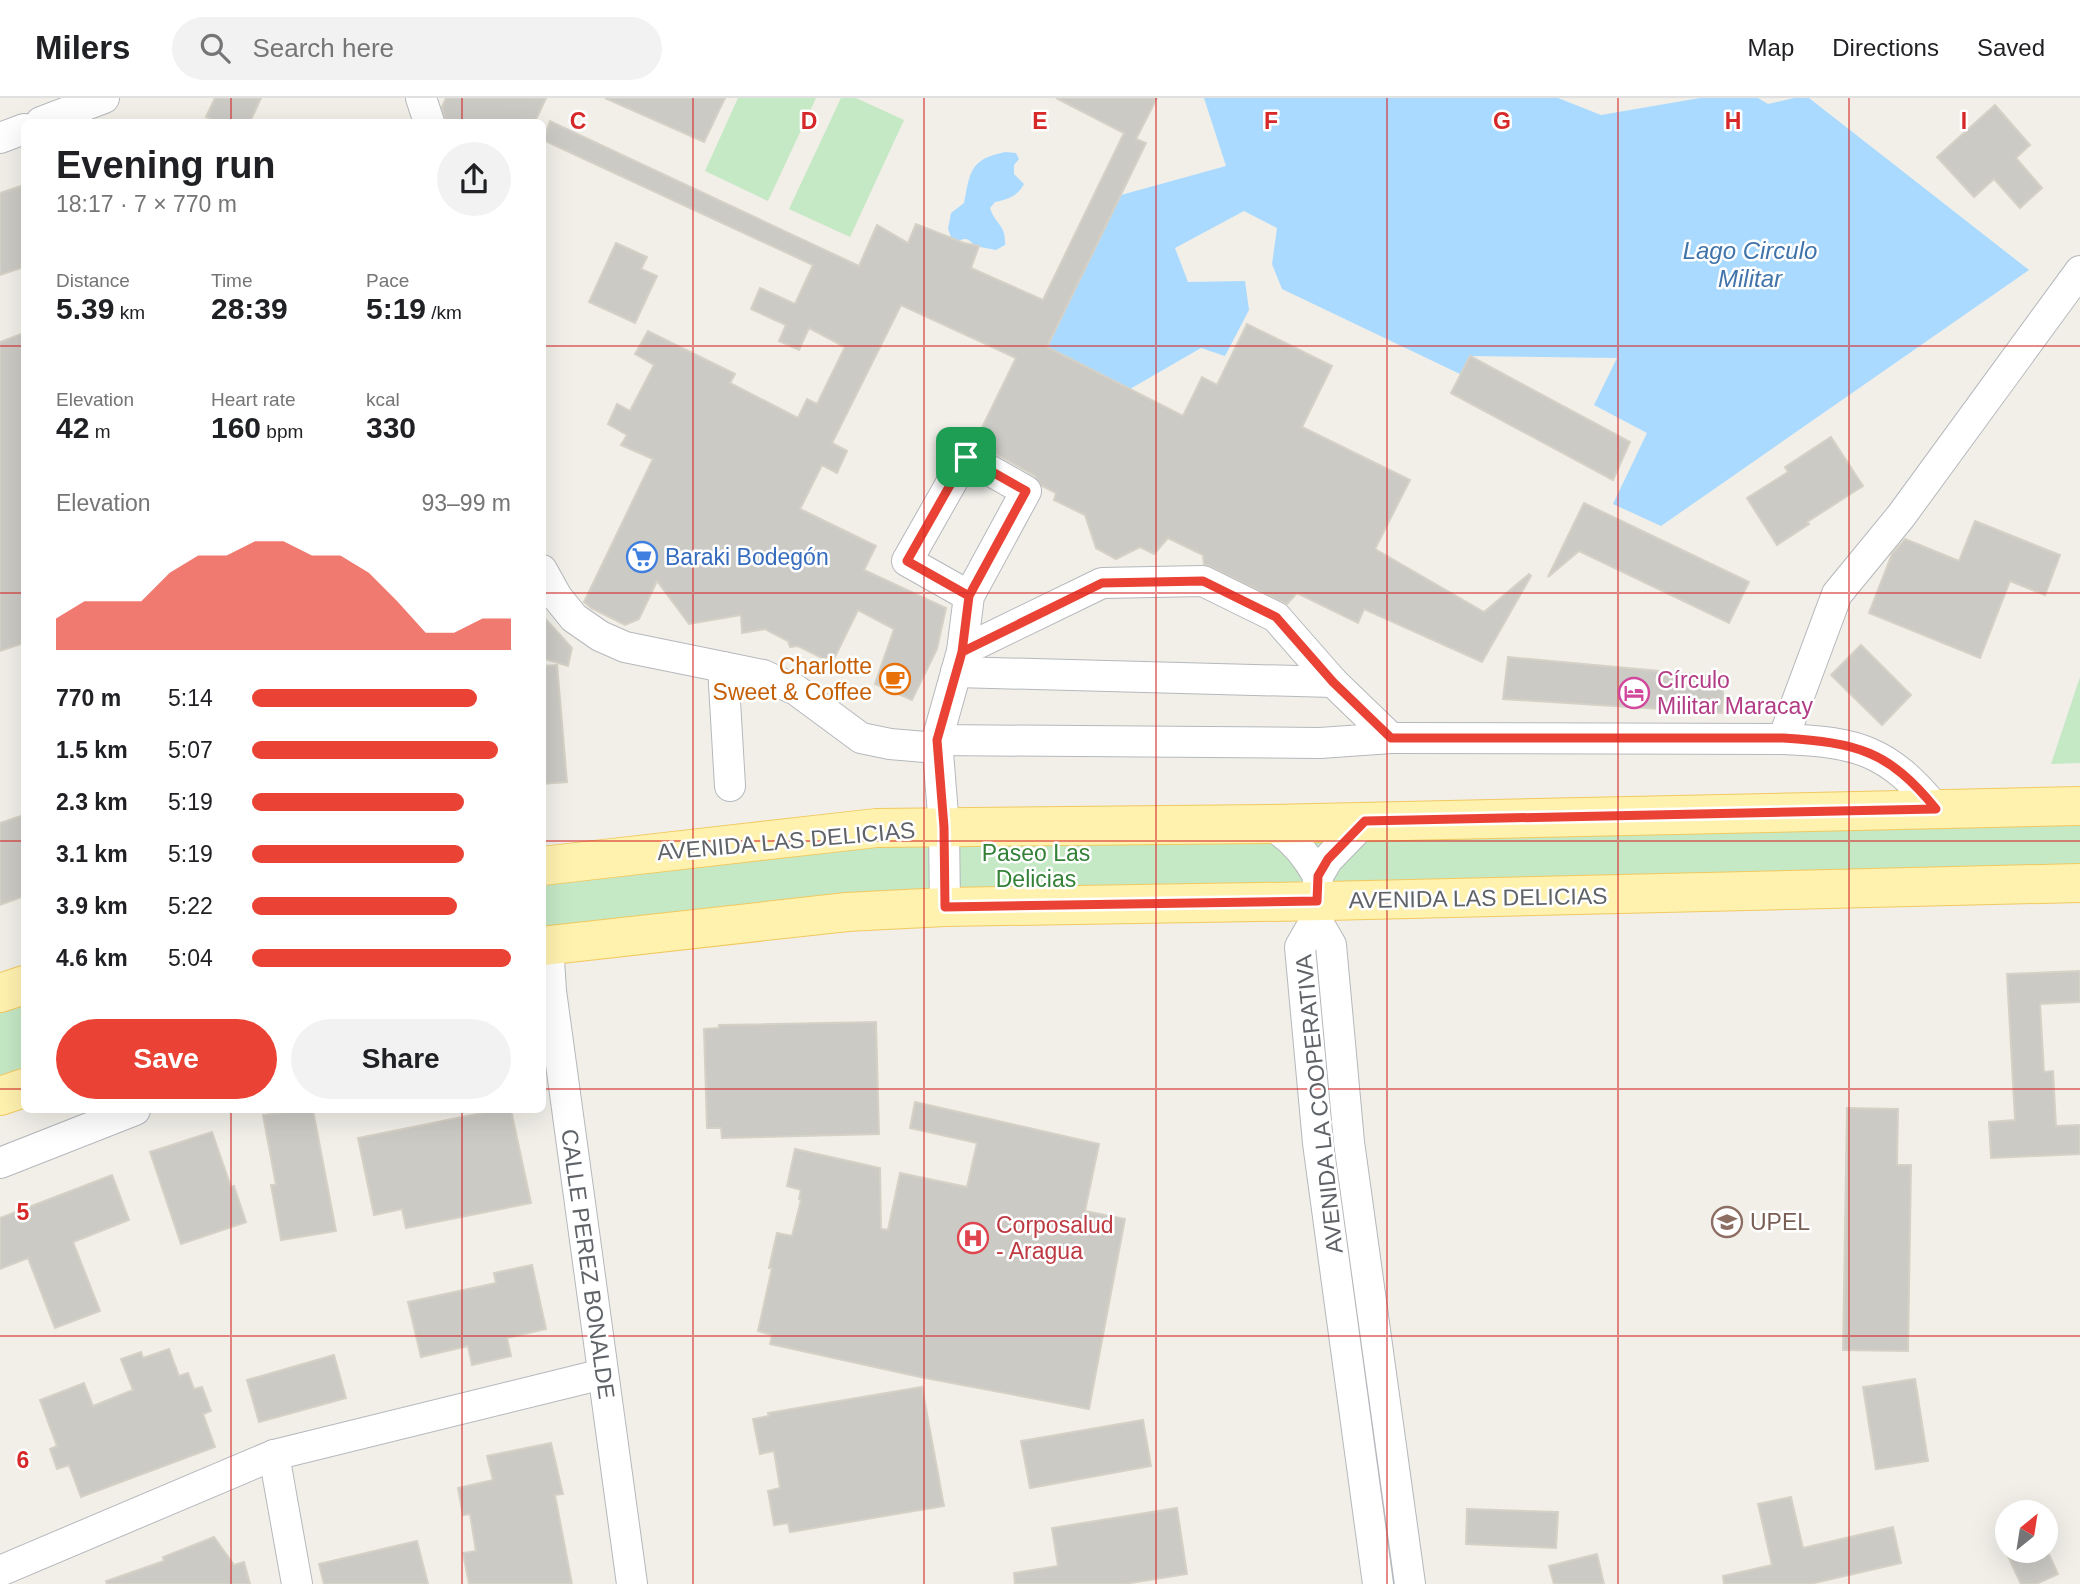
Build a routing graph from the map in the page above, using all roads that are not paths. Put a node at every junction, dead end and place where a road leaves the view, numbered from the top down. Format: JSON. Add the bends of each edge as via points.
{"nodes":[{"id":1,"x":104,"y":98,"type":"edge"},
{"id":2,"x":421,"y":98,"type":"edge"},
{"id":3,"x":49,"y":119,"type":"edge"},
{"id":4,"x":428,"y":119,"type":"edge"},
{"id":5,"x":21,"y":130,"type":"edge"},
{"id":6,"x":0,"y":138,"type":"edge"},
{"id":7,"x":2080,"y":271,"type":"edge"},
{"id":8,"x":546,"y":577,"type":"edge"},
{"id":9,"x":969,"y":596,"type":"junction"},
{"id":10,"x":959,"y":662,"type":"junction"},
{"id":11,"x":723,"y":667,"type":"junction"},
{"id":12,"x":1333,"y":682,"type":"junction"},
{"id":13,"x":1391,"y":738,"type":"junction"},
{"id":14,"x":1783,"y":738,"type":"junction"},
{"id":15,"x":937,"y":744,"type":"junction"},
{"id":16,"x":730,"y":786,"type":"dead end"},
{"id":17,"x":2080,"y":806,"type":"edge"},
{"id":18,"x":1936,"y":809,"type":"junction"},
{"id":19,"x":1365,"y":821,"type":"junction"},
{"id":20,"x":1269,"y":824,"type":"junction"},
{"id":21,"x":944,"y":827,"type":"junction"},
{"id":22,"x":546,"y":866,"type":"edge"},
{"id":23,"x":2080,"y":883,"type":"edge"},
{"id":24,"x":1317,"y":899,"type":"junction"},
{"id":25,"x":945,"y":907,"type":"junction"},
{"id":26,"x":546,"y":945,"type":"edge"},
{"id":27,"x":546,"y":969,"type":"edge"},
{"id":28,"x":21,"y":986,"type":"edge"},
{"id":29,"x":0,"y":993,"type":"edge"},
{"id":30,"x":547,"y":993,"type":"edge"},
{"id":31,"x":21,"y":1089,"type":"edge"},
{"id":32,"x":0,"y":1096,"type":"edge"},
{"id":33,"x":127,"y":1113,"type":"edge"},
{"id":34,"x":0,"y":1163,"type":"edge"},
{"id":35,"x":603,"y":1374,"type":"junction"},
{"id":36,"x":274,"y":1455,"type":"junction"},
{"id":37,"x":0,"y":1571,"type":"edge"},
{"id":38,"x":297,"y":1584,"type":"edge"},
{"id":39,"x":632,"y":1584,"type":"edge"},
{"id":40,"x":1378,"y":1584,"type":"edge"},
{"id":41,"x":1410,"y":1584,"type":"edge"}],
"edges":[{"from":1,"to":3,"type":"street"},
{"from":2,"to":4,"type":"street"},
{"from":5,"to":6,"type":"street"},
{"from":7,"to":14,"type":"street","via":[[1900,516],[1836,594]]},
{"from":8,"to":11,"type":"street","via":[[574,618],[600,636],[625,647]]},
{"from":9,"to":9,"type":"street","via":[[1026,491],[966,457],[907,561]]},
{"from":9,"to":10,"type":"street"},
{"from":10,"to":12,"type":"street"},
{"from":10,"to":12,"type":"street","via":[[1102,583],[1203,581],[1276,617]]},
{"from":10,"to":15,"type":"street"},
{"from":11,"to":15,"type":"street","via":[[783,683],[861,738],[890,744]]},
{"from":11,"to":16,"type":"street"},
{"from":12,"to":13,"type":"street"},
{"from":13,"to":14,"type":"street"},
{"from":13,"to":15,"type":"street","via":[[1320,743]]},
{"from":14,"to":18,"type":"street","via":[[1831,741],[1876,754],[1913,781]]},
{"from":15,"to":21,"type":"street"},
{"from":17,"to":18,"type":"main road","name":"AVENIDA LAS DELICIAS"},
{"from":18,"to":19,"type":"main road","name":"AVENIDA LAS DELICIAS"},
{"from":19,"to":20,"type":"main road","name":"AVENIDA LAS DELICIAS"},
{"from":19,"to":24,"type":"street","via":[[1328,859]]},
{"from":20,"to":21,"type":"main road","name":"AVENIDA LAS DELICIAS"},
{"from":20,"to":24,"type":"street","via":[[1286,833],[1309,860]]},
{"from":21,"to":22,"type":"main road","name":"AVENIDA LAS DELICIAS","via":[[876,828]]},
{"from":21,"to":25,"type":"street"},
{"from":23,"to":24,"type":"main road","name":"AVENIDA LAS DELICIAS"},
{"from":24,"to":25,"type":"main road","name":"AVENIDA LAS DELICIAS"},
{"from":24,"to":40,"type":"street","name":"AVENIDA LA COOPERATIVA","via":[[1300,947],[1316,1130]]},
{"from":24,"to":41,"type":"street","name":"AVENIDA LA COOPERATIVA","via":[[1331,945],[1349,1142]]},
{"from":25,"to":26,"type":"main road","name":"AVENIDA LAS DELICIAS","via":[[847,912]]},
{"from":27,"to":30,"type":"street","name":"CALLE PEREZ BONALDE"},
{"from":28,"to":29,"type":"main road"},
{"from":30,"to":35,"type":"street","name":"CALLE PEREZ BONALDE"},
{"from":31,"to":32,"type":"main road"},
{"from":33,"to":34,"type":"street"},
{"from":35,"to":36,"type":"street"},
{"from":35,"to":39,"type":"street","name":"CALLE PEREZ BONALDE"},
{"from":36,"to":37,"type":"street"},
{"from":36,"to":38,"type":"street"}]}
